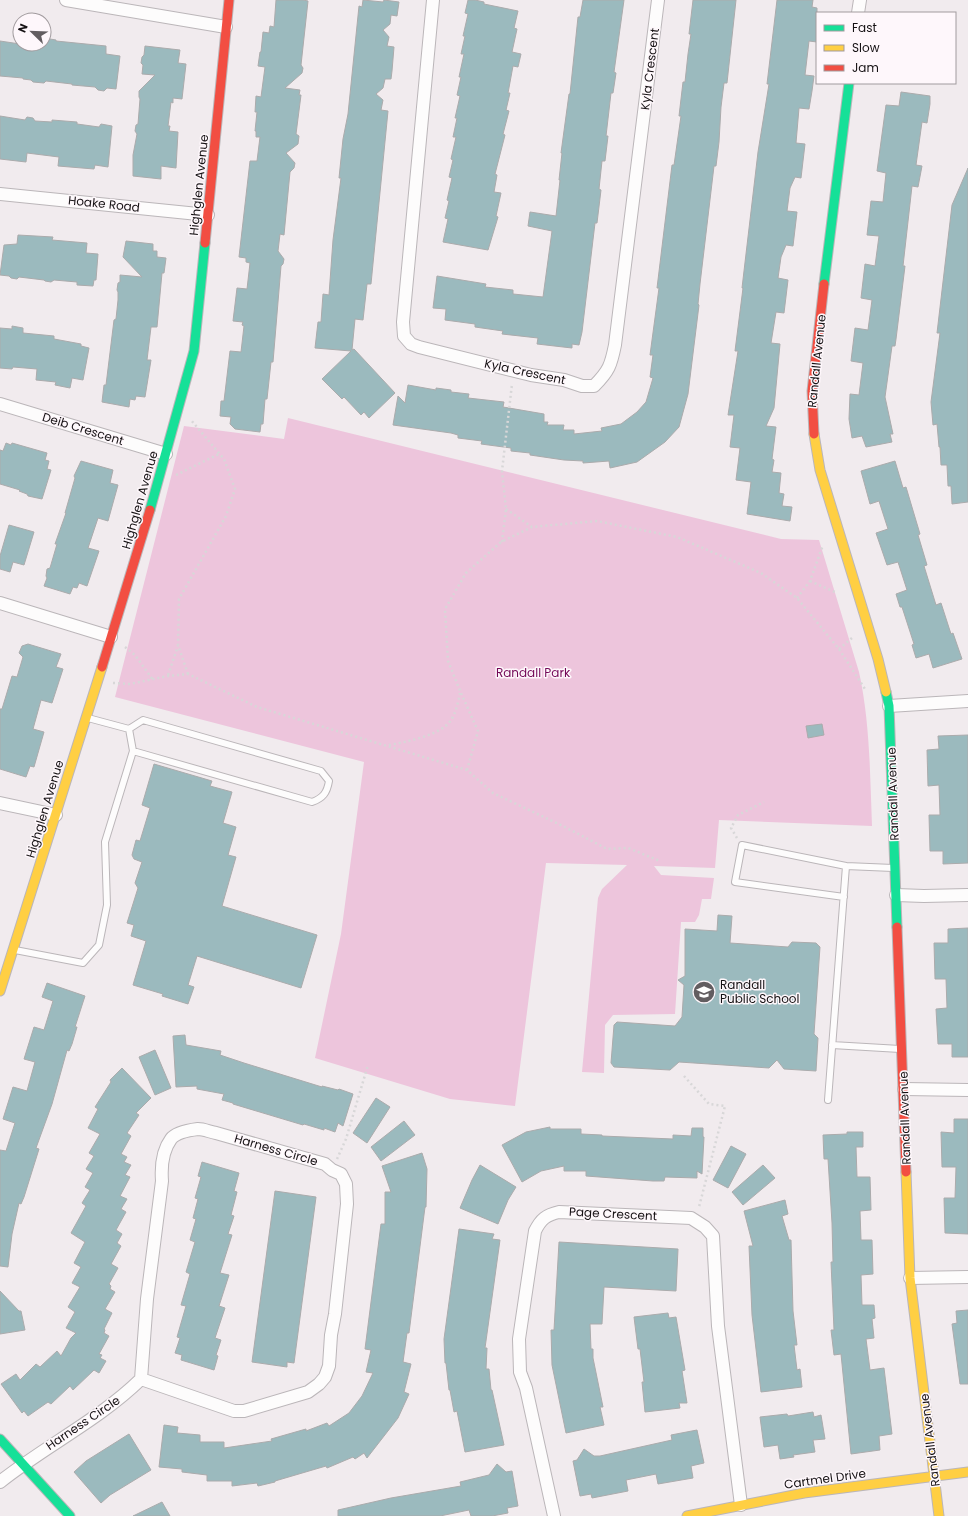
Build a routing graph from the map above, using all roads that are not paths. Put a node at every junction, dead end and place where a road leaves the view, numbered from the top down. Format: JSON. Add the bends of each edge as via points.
{"nodes":[{"id":1,"x":66,"y":0,"type":"edge"},
{"id":2,"x":229,"y":0,"type":"edge"},
{"id":3,"x":433,"y":0,"type":"edge"},
{"id":4,"x":658,"y":0,"type":"edge"},
{"id":5,"x":860,"y":0,"type":"edge"},
{"id":6,"x":858,"y":12,"type":"edge"},
{"id":7,"x":226,"y":26,"type":"junction"},
{"id":8,"x":850,"y":84,"type":"edge"},
{"id":9,"x":0,"y":194,"type":"edge"},
{"id":10,"x":208,"y":215,"type":"junction"},
{"id":11,"x":0,"y":404,"type":"edge"},
{"id":12,"x":166,"y":454,"type":"junction"},
{"id":13,"x":0,"y":603,"type":"edge"},
{"id":14,"x":111,"y":637,"type":"junction"},
{"id":15,"x":968,"y":701,"type":"edge"},
{"id":16,"x":889,"y":706,"type":"junction"},
{"id":17,"x":86,"y":717,"type":"junction"},
{"id":18,"x":129,"y":729,"type":"junction"},
{"id":19,"x":133,"y":751,"type":"junction"},
{"id":20,"x":0,"y":803,"type":"edge"},
{"id":21,"x":56,"y":815,"type":"junction"},
{"id":22,"x":846,"y":866,"type":"junction"},
{"id":23,"x":895,"y":868,"type":"junction"},
{"id":24,"x":968,"y":894,"type":"edge"},
{"id":25,"x":896,"y":895,"type":"junction"},
{"id":26,"x":844,"y":897,"type":"junction"},
{"id":27,"x":13,"y":950,"type":"junction"},
{"id":28,"x":0,"y":991,"type":"edge"},
{"id":29,"x":832,"y":1045,"type":"junction"},
{"id":30,"x":902,"y":1049,"type":"junction"},
{"id":31,"x":904,"y":1089,"type":"junction"},
{"id":32,"x":968,"y":1090,"type":"edge"},
{"id":33,"x":828,"y":1100,"type":"dead end"},
{"id":34,"x":968,"y":1277,"type":"edge"},
{"id":35,"x":910,"y":1278,"type":"junction"},
{"id":36,"x":141,"y":1379,"type":"junction"},
{"id":37,"x":0,"y":1439,"type":"edge"},
{"id":38,"x":23,"y":1464,"type":"junction"},
{"id":39,"x":968,"y":1472,"type":"edge"},
{"id":40,"x":935,"y":1476,"type":"junction"},
{"id":41,"x":0,"y":1482,"type":"edge"},
{"id":42,"x":742,"y":1505,"type":"junction"},
{"id":43,"x":70,"y":1516,"type":"edge"},
{"id":44,"x":554,"y":1516,"type":"edge"},
{"id":45,"x":687,"y":1516,"type":"edge"},
{"id":46,"x":939,"y":1516,"type":"edge"}],
"edges":[{"from":1,"to":7,"type":"street"},
{"from":2,"to":7,"type":"street","name":"Highglen Avenue"},
{"from":3,"to":4,"type":"street","name":"Kyla Crescent","via":[[403,322],[404,336],[411,344],[419,347],[582,386],[594,386],[611,366]]},
{"from":5,"to":6,"type":"street"},
{"from":7,"to":10,"type":"street","name":"Highglen Avenue"},
{"from":8,"to":16,"type":"street","name":"Randall Avenue","via":[[811,403],[820,470],[876,652]]},
{"from":9,"to":10,"type":"street","name":"Hoake Road"},
{"from":10,"to":12,"type":"street","name":"Highglen Avenue","via":[[194,352]]},
{"from":11,"to":12,"type":"street","name":"Deib Crescent"},
{"from":12,"to":14,"type":"street","name":"Highglen Avenue"},
{"from":13,"to":14,"type":"street"},
{"from":14,"to":17,"type":"street","name":"Highglen Avenue"},
{"from":15,"to":16,"type":"street"},
{"from":16,"to":23,"type":"street","name":"Randall Avenue"},
{"from":17,"to":18,"type":"lane"},
{"from":17,"to":21,"type":"street","name":"Highglen Avenue"},
{"from":18,"to":19,"type":"lane"},
{"from":18,"to":19,"type":"lane","via":[[143,720],[321,771],[329,782],[327,791],[321,799],[312,802]]},
{"from":19,"to":27,"type":"lane","via":[[105,842],[107,905],[98,945],[84,963]]},
{"from":20,"to":21,"type":"street"},
{"from":21,"to":27,"type":"street","name":"Highglen Avenue"},
{"from":22,"to":23,"type":"lane"},
{"from":22,"to":26,"type":"lane"},
{"from":22,"to":26,"type":"lane","via":[[742,845],[735,882]]},
{"from":23,"to":25,"type":"street","name":"Randall Avenue"},
{"from":24,"to":25,"type":"street"},
{"from":25,"to":30,"type":"street","name":"Randall Avenue"},
{"from":26,"to":29,"type":"lane"},
{"from":27,"to":28,"type":"street","name":"Highglen Avenue"},
{"from":29,"to":30,"type":"lane"},
{"from":29,"to":33,"type":"lane"},
{"from":30,"to":31,"type":"street","name":"Randall Avenue"},
{"from":31,"to":32,"type":"street"},
{"from":31,"to":35,"type":"street","name":"Randall Avenue"},
{"from":34,"to":35,"type":"street"},
{"from":35,"to":40,"type":"street","name":"Randall Avenue"},
{"from":36,"to":36,"type":"street","name":"Harness Circle","via":[[146,1299],[162,1181],[161,1168],[163,1156],[172,1138],[182,1132],[198,1129],[325,1164],[341,1174],[346,1184],[347,1204],[329,1366],[319,1384],[308,1392],[244,1411],[234,1411]]},
{"from":36,"to":38,"type":"street","name":"Harness Circle","via":[[123,1396]]},
{"from":37,"to":38,"type":"street"},
{"from":38,"to":41,"type":"street","name":"Harness Circle"},
{"from":38,"to":43,"type":"street"},
{"from":39,"to":40,"type":"street","name":"Cartmel Drive"},
{"from":40,"to":42,"type":"street","name":"Cartmel Drive","via":[[804,1493]]},
{"from":40,"to":46,"type":"street","name":"Randall Avenue"},
{"from":42,"to":44,"type":"street","name":"Page Crescent","via":[[718,1326],[713,1236],[691,1218],[569,1211],[548,1214],[540,1221],[535,1231],[519,1339],[520,1372],[526,1388]]},
{"from":42,"to":45,"type":"street","name":"Cartmel Drive"}]}
